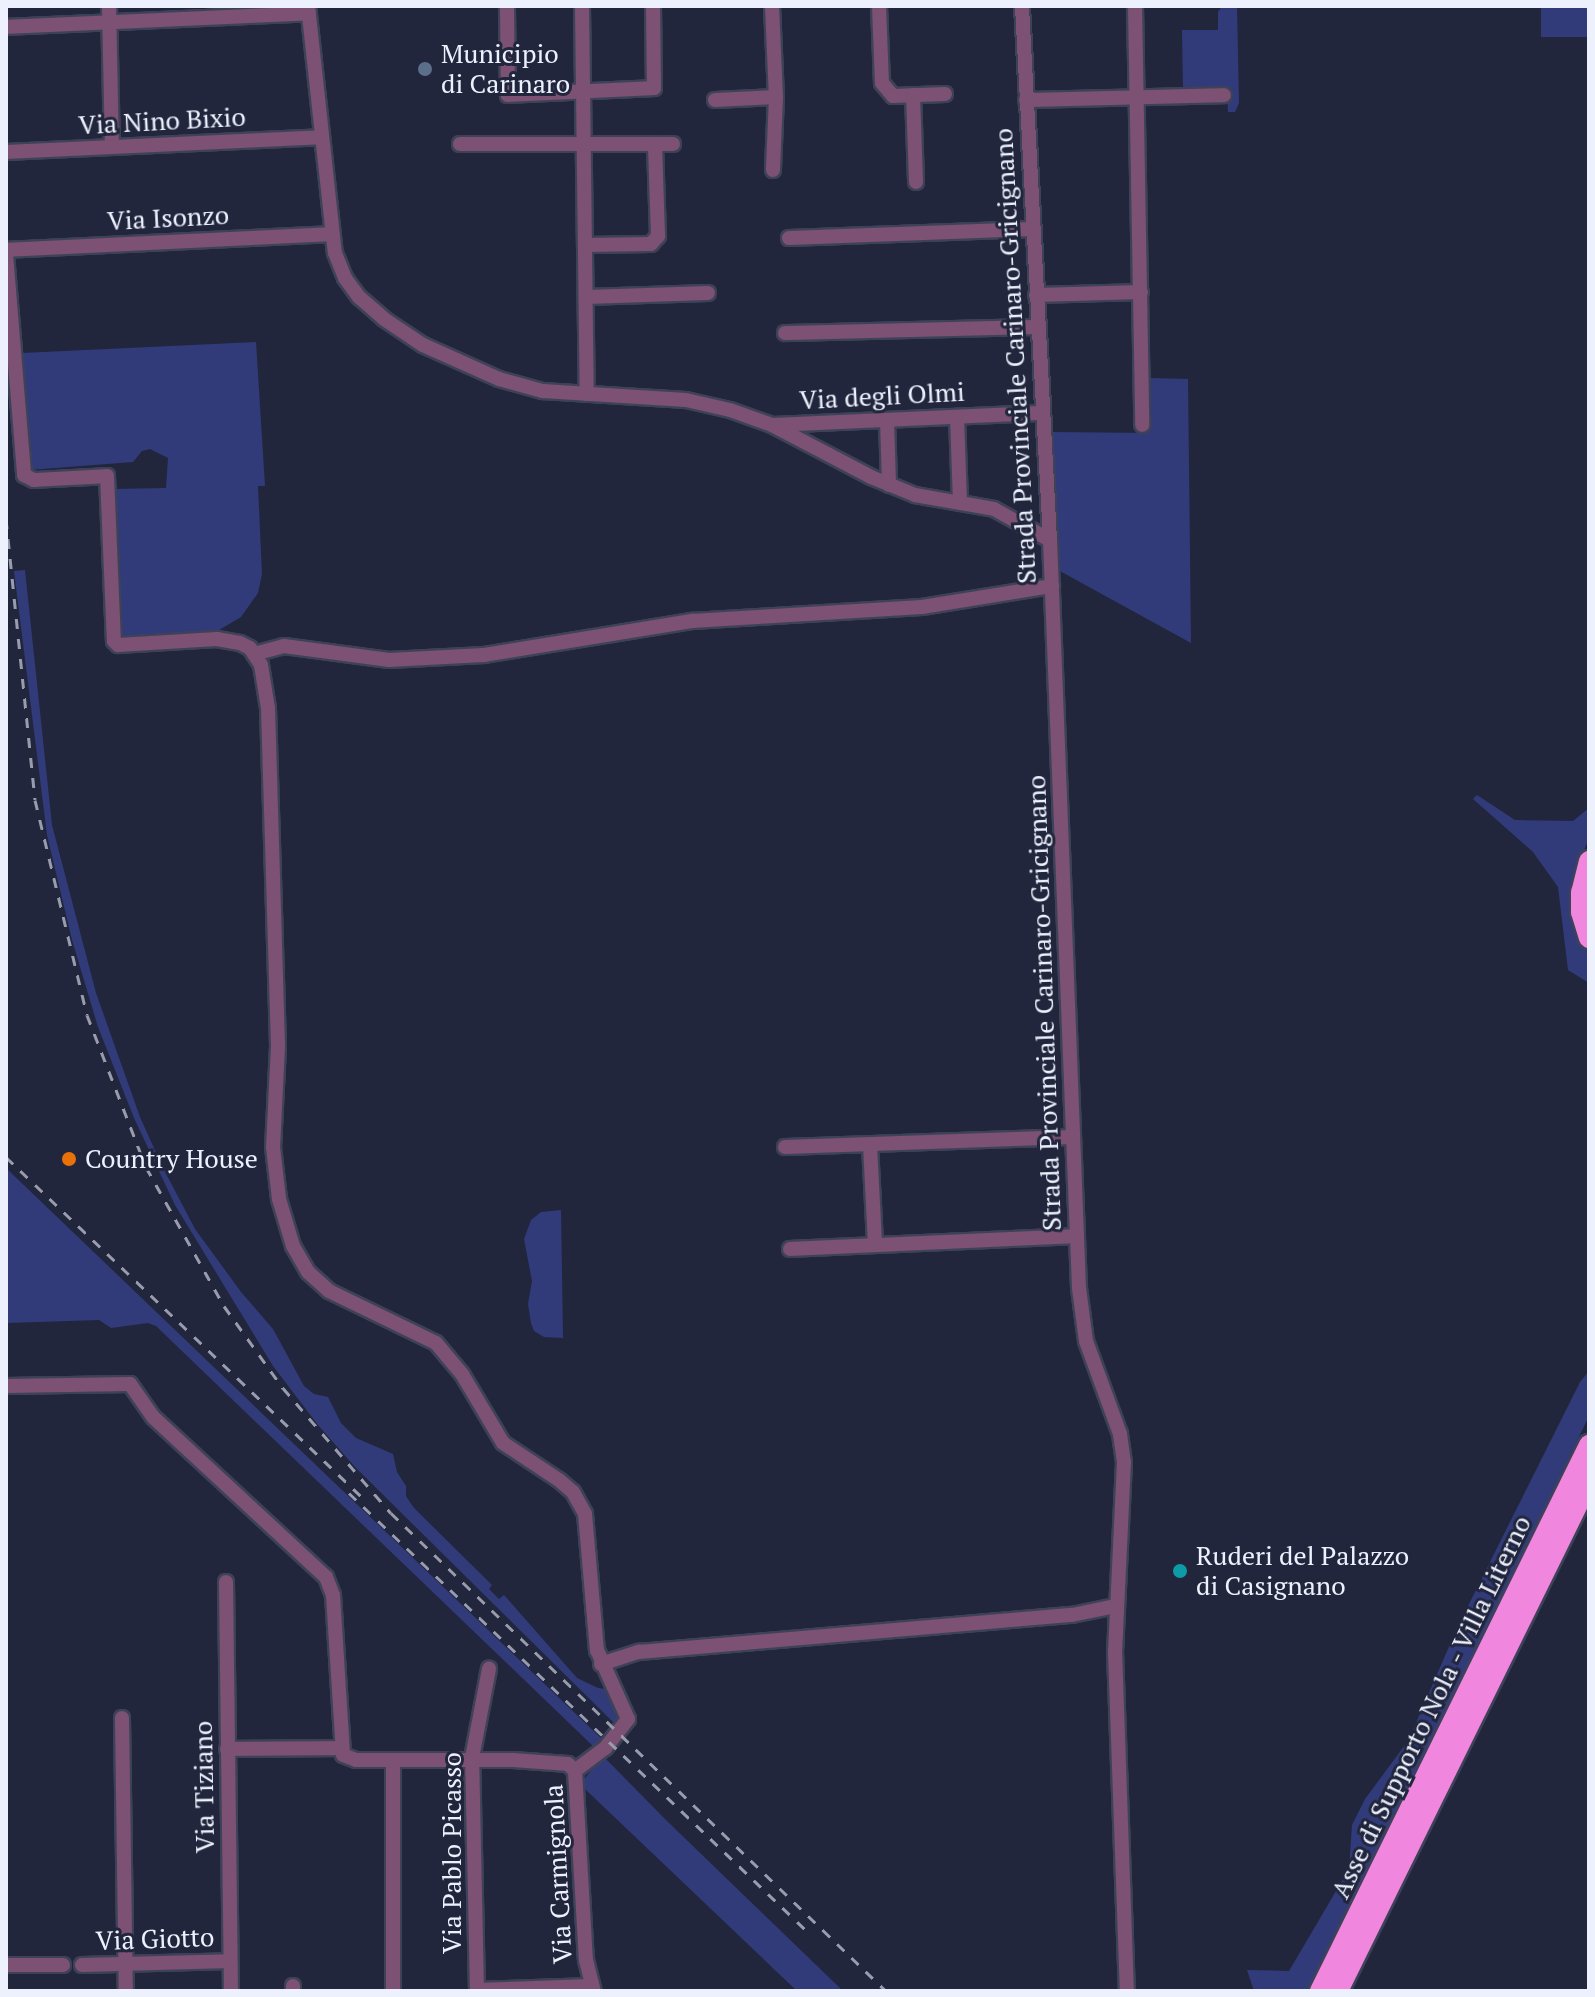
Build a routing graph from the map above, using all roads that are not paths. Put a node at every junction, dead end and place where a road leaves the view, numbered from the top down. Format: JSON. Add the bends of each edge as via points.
{"nodes":[{"id":1,"x":109,"y":6,"type":"edge"},
{"id":2,"x":507,"y":6,"type":"edge"},
{"id":3,"x":582,"y":6,"type":"edge"},
{"id":4,"x":653,"y":6,"type":"edge"},
{"id":5,"x":772,"y":6,"type":"edge"},
{"id":6,"x":879,"y":6,"type":"edge"},
{"id":7,"x":1022,"y":6,"type":"edge"},
{"id":8,"x":1135,"y":6,"type":"edge"},
{"id":9,"x":309,"y":10,"type":"edge"},
{"id":10,"x":110,"y":22,"type":"junction"},
{"id":11,"x":6,"y":27,"type":"edge"},
{"id":12,"x":583,"y":93,"type":"junction"},
{"id":13,"x":945,"y":94,"type":"dead end"},
{"id":14,"x":913,"y":95,"type":"junction"},
{"id":15,"x":1224,"y":95,"type":"dead end"},
{"id":16,"x":1136,"y":96,"type":"junction"},
{"id":17,"x":776,"y":97,"type":"junction"},
{"id":18,"x":715,"y":100,"type":"dead end"},
{"id":19,"x":1026,"y":100,"type":"junction"},
{"id":20,"x":321,"y":137,"type":"junction"},
{"id":21,"x":460,"y":144,"type":"dead end"},
{"id":22,"x":584,"y":144,"type":"junction"},
{"id":23,"x":655,"y":144,"type":"junction"},
{"id":24,"x":673,"y":144,"type":"dead end"},
{"id":25,"x":112,"y":147,"type":"junction"},
{"id":26,"x":6,"y":152,"type":"edge"},
{"id":27,"x":773,"y":170,"type":"dead end"},
{"id":28,"x":916,"y":182,"type":"dead end"},
{"id":29,"x":1032,"y":229,"type":"junction"},
{"id":30,"x":332,"y":234,"type":"junction"},
{"id":31,"x":789,"y":238,"type":"dead end"},
{"id":32,"x":585,"y":245,"type":"junction"},
{"id":33,"x":6,"y":252,"type":"edge"},
{"id":34,"x":1141,"y":292,"type":"junction"},
{"id":35,"x":708,"y":293,"type":"dead end"},
{"id":36,"x":1036,"y":295,"type":"junction"},
{"id":37,"x":586,"y":297,"type":"junction"},
{"id":38,"x":1038,"y":327,"type":"junction"},
{"id":39,"x":785,"y":333,"type":"dead end"},
{"id":40,"x":587,"y":394,"type":"junction"},
{"id":41,"x":1043,"y":413,"type":"junction"},
{"id":42,"x":957,"y":417,"type":"junction"},
{"id":43,"x":887,"y":420,"type":"junction"},
{"id":44,"x":772,"y":425,"type":"junction"},
{"id":45,"x":1142,"y":425,"type":"dead end"},
{"id":46,"x":889,"y":485,"type":"junction"},
{"id":47,"x":960,"y":503,"type":"junction"},
{"id":48,"x":1050,"y":540,"type":"junction"},
{"id":49,"x":1052,"y":586,"type":"junction"},
{"id":50,"x":254,"y":654,"type":"junction"},
{"id":51,"x":1589,"y":861,"type":"edge"},
{"id":52,"x":1589,"y":938,"type":"edge"},
{"id":53,"x":1073,"y":1137,"type":"junction"},
{"id":54,"x":870,"y":1145,"type":"junction"},
{"id":55,"x":785,"y":1147,"type":"dead end"},
{"id":56,"x":1077,"y":1236,"type":"junction"},
{"id":57,"x":875,"y":1245,"type":"junction"},
{"id":58,"x":790,"y":1249,"type":"dead end"},
{"id":59,"x":6,"y":1386,"type":"edge"},
{"id":60,"x":1589,"y":1445,"type":"edge"},
{"id":61,"x":1589,"y":1482,"type":"edge"},
{"id":62,"x":226,"y":1582,"type":"dead end"},
{"id":63,"x":1116,"y":1606,"type":"junction"},
{"id":64,"x":601,"y":1664,"type":"junction"},
{"id":65,"x":489,"y":1669,"type":"dead end"},
{"id":66,"x":122,"y":1718,"type":"dead end"},
{"id":67,"x":342,"y":1748,"type":"junction"},
{"id":68,"x":227,"y":1749,"type":"junction"},
{"id":69,"x":472,"y":1758,"type":"junction"},
{"id":70,"x":393,"y":1761,"type":"junction"},
{"id":71,"x":575,"y":1771,"type":"junction"},
{"id":72,"x":230,"y":1961,"type":"junction"},
{"id":73,"x":126,"y":1964,"type":"junction"},
{"id":74,"x":6,"y":1965,"type":"edge"},
{"id":75,"x":63,"y":1965,"type":"dead end"},
{"id":76,"x":82,"y":1965,"type":"dead end"},
{"id":77,"x":566,"y":1989,"type":"edge"},
{"id":78,"x":592,"y":1989,"type":"edge"},
{"id":79,"x":126,"y":1991,"type":"edge"},
{"id":80,"x":231,"y":1991,"type":"edge"},
{"id":81,"x":393,"y":1991,"type":"edge"},
{"id":82,"x":477,"y":1991,"type":"edge"},
{"id":83,"x":1127,"y":1991,"type":"edge"},
{"id":84,"x":1320,"y":1991,"type":"edge"},
{"id":85,"x":1338,"y":1991,"type":"edge"}],
"edges":[{"from":1,"to":10,"type":"street"},
{"from":2,"to":12,"type":"street","via":[[508,95]]},
{"from":3,"to":12,"type":"street"},
{"from":4,"to":12,"type":"street","via":[[654,88]]},
{"from":5,"to":17,"type":"street"},
{"from":6,"to":14,"type":"street","via":[[882,83],[893,96]]},
{"from":7,"to":19,"type":"street","name":"Strada Provinciale Carinaro-Gricignano"},
{"from":8,"to":16,"type":"street"},
{"from":9,"to":10,"type":"street"},
{"from":9,"to":20,"type":"street"},
{"from":10,"to":11,"type":"street"},
{"from":10,"to":25,"type":"street"},
{"from":12,"to":22,"type":"street"},
{"from":13,"to":14,"type":"street"},
{"from":14,"to":28,"type":"street"},
{"from":15,"to":16,"type":"street"},
{"from":16,"to":19,"type":"street"},
{"from":16,"to":34,"type":"street"},
{"from":17,"to":18,"type":"street"},
{"from":17,"to":27,"type":"street"},
{"from":19,"to":29,"type":"street","name":"Strada Provinciale Carinaro-Gricignano"},
{"from":20,"to":25,"type":"street","name":"Via Nino Bixio"},
{"from":20,"to":30,"type":"street"},
{"from":21,"to":22,"type":"street"},
{"from":22,"to":23,"type":"street"},
{"from":22,"to":32,"type":"street"},
{"from":23,"to":24,"type":"street"},
{"from":23,"to":32,"type":"street","via":[[658,236],[651,244]]},
{"from":25,"to":26,"type":"street","name":"Via Nino Bixio"},
{"from":29,"to":31,"type":"street"},
{"from":29,"to":36,"type":"street","name":"Strada Provinciale Carinaro-Gricignano"},
{"from":30,"to":33,"type":"street","name":"Via Isonzo"},
{"from":30,"to":40,"type":"street","via":[[345,278],[359,297],[423,345],[499,379],[543,391]]},
{"from":32,"to":37,"type":"street"},
{"from":33,"to":50,"type":"street","via":[[24,475],[34,480],[107,476],[114,641],[118,645],[217,639],[240,643]]},
{"from":34,"to":36,"type":"street"},
{"from":34,"to":45,"type":"street"},
{"from":35,"to":37,"type":"street"},
{"from":36,"to":38,"type":"street","name":"Strada Provinciale Carinaro-Gricignano"},
{"from":37,"to":40,"type":"street"},
{"from":38,"to":39,"type":"street"},
{"from":38,"to":41,"type":"street","name":"Strada Provinciale Carinaro-Gricignano"},
{"from":40,"to":44,"type":"street","via":[[686,400]]},
{"from":41,"to":42,"type":"street","name":"Via degli Olmi"},
{"from":41,"to":48,"type":"street","name":"Strada Provinciale Carinaro-Gricignano"},
{"from":42,"to":43,"type":"street","name":"Via degli Olmi"},
{"from":42,"to":47,"type":"street"},
{"from":43,"to":44,"type":"street","name":"Via degli Olmi"},
{"from":43,"to":46,"type":"street"},
{"from":44,"to":46,"type":"street"},
{"from":46,"to":47,"type":"street"},
{"from":47,"to":48,"type":"street","via":[[994,509]]},
{"from":48,"to":49,"type":"street","name":"Strada Provinciale Carinaro-Gricignano"},
{"from":49,"to":50,"type":"street","via":[[897,609],[692,621],[484,655],[389,660],[284,646]]},
{"from":49,"to":53,"type":"street","name":"Strada Provinciale Carinaro-Gricignano"},
{"from":50,"to":64,"type":"street","name":"Via Carmignola","via":[[265,679],[268,708],[278,1046],[273,1112],[279,1199],[293,1246],[308,1272],[352,1305],[436,1343],[462,1374],[503,1443],[559,1480],[581,1504],[589,1532]]},
{"from":51,"to":52,"type":"highway","via":[[1581,912]]},
{"from":53,"to":54,"type":"street"},
{"from":53,"to":56,"type":"street","name":"Strada Provinciale Carinaro-Gricignano"},
{"from":54,"to":55,"type":"street"},
{"from":54,"to":57,"type":"street"},
{"from":56,"to":57,"type":"street"},
{"from":56,"to":63,"type":"street","name":"Strada Provinciale Carinaro-Gricignano","via":[[1086,1341],[1120,1434],[1124,1462]]},
{"from":57,"to":58,"type":"street"},
{"from":59,"to":67,"type":"street","via":[[130,1384],[153,1417],[326,1577],[333,1595]]},
{"from":60,"to":84,"type":"highway","name":"Asse di Supporto Nola - Villa Literno"},
{"from":61,"to":85,"type":"highway","name":"Asse di Supporto Nola - Villa Literno"},
{"from":62,"to":68,"type":"street","name":"Via Tiziano"},
{"from":63,"to":64,"type":"street","via":[[1072,1615],[639,1652]]},
{"from":63,"to":83,"type":"street","name":"Strada Provinciale Carinaro-Gricignano"},
{"from":64,"to":71,"type":"street","name":"Via Carmignola","via":[[628,1719],[605,1748]]},
{"from":65,"to":69,"type":"street","name":"Via Pablo Picasso"},
{"from":66,"to":73,"type":"street"},
{"from":67,"to":68,"type":"street"},
{"from":67,"to":70,"type":"street","via":[[343,1755],[356,1760]]},
{"from":68,"to":72,"type":"street","name":"Via Tiziano"},
{"from":69,"to":70,"type":"street"},
{"from":69,"to":71,"type":"street","via":[[568,1764]]},
{"from":69,"to":82,"type":"street","name":"Via Pablo Picasso"},
{"from":70,"to":81,"type":"street"},
{"from":71,"to":78,"type":"street","name":"Via Carmignola"},
{"from":72,"to":73,"type":"street","name":"Via Giotto"},
{"from":72,"to":80,"type":"street","name":"Via Tiziano"},
{"from":73,"to":76,"type":"street","name":"Via Giotto"},
{"from":73,"to":79,"type":"street"},
{"from":74,"to":75,"type":"street"},
{"from":77,"to":78,"type":"street"},
{"from":77,"to":82,"type":"street"}]}
